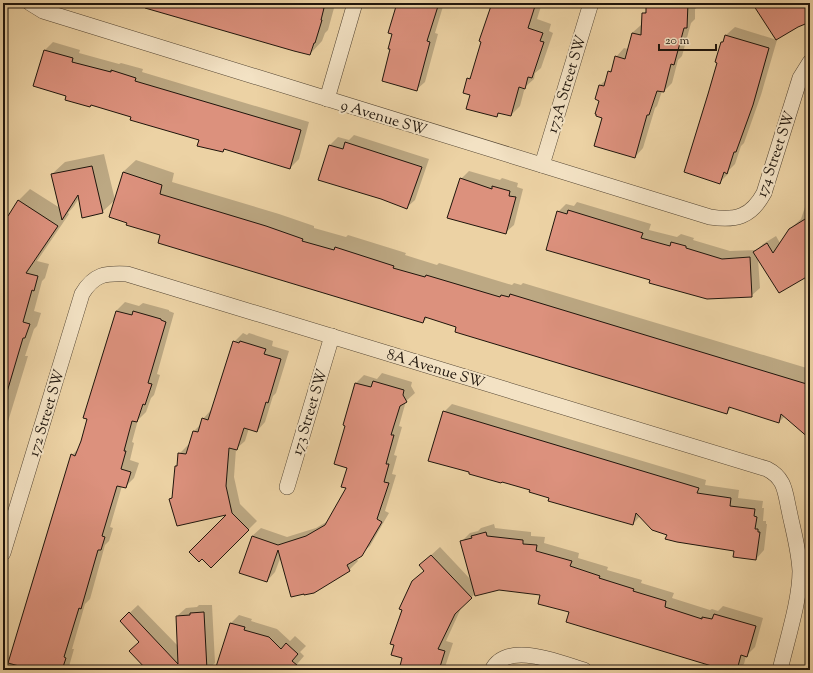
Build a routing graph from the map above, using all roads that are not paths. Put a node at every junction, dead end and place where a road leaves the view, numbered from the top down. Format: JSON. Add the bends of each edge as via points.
{"nodes":[{"id":1,"x":30,"y":3,"type":"edge"},
{"id":2,"x":355,"y":3,"type":"edge"},
{"id":3,"x":591,"y":3,"type":"edge"},
{"id":4,"x":810,"y":62,"type":"edge"},
{"id":5,"x":327,"y":99,"type":"junction"},
{"id":6,"x":542,"y":165,"type":"junction"},
{"id":7,"x":740,"y":216,"type":"joint"},
{"id":8,"x":96,"y":278,"type":"joint"},
{"id":9,"x":332,"y":336,"type":"junction"},
{"id":10,"x":286,"y":487,"type":"dead end"},
{"id":11,"x":3,"y":553,"type":"edge"},
{"id":12,"x":492,"y":670,"type":"edge"},
{"id":13,"x":584,"y":670,"type":"edge"},
{"id":14,"x":780,"y":670,"type":"edge"}],
"edges":[{"from":1,"to":5,"type":"street","name":"9 Avenue SW","via":[[43,11]]},
{"from":2,"to":5,"type":"street"},
{"from":3,"to":6,"type":"street","name":"173A Street SW"},
{"from":4,"to":7,"type":"street","name":"174 Street SW","via":[[800,78],[764,193],[751,211]]},
{"from":5,"to":6,"type":"street","name":"9 Avenue SW"},
{"from":6,"to":7,"type":"street","name":"9 Avenue SW","via":[[710,216],[730,219]]},
{"from":8,"to":9,"type":"street","name":"8A Avenue SW","via":[[110,274],[127,274]]},
{"from":8,"to":11,"type":"street","name":"172 Street SW","via":[[82,294]]},
{"from":9,"to":10,"type":"street","name":"173 Street SW"},
{"from":9,"to":14,"type":"street","name":"8A Avenue SW","via":[[774,472],[782,481],[785,492],[800,571],[797,597]]},
{"from":12,"to":13,"type":"street","via":[[499,661],[507,657],[526,655],[539,656]]}]}
